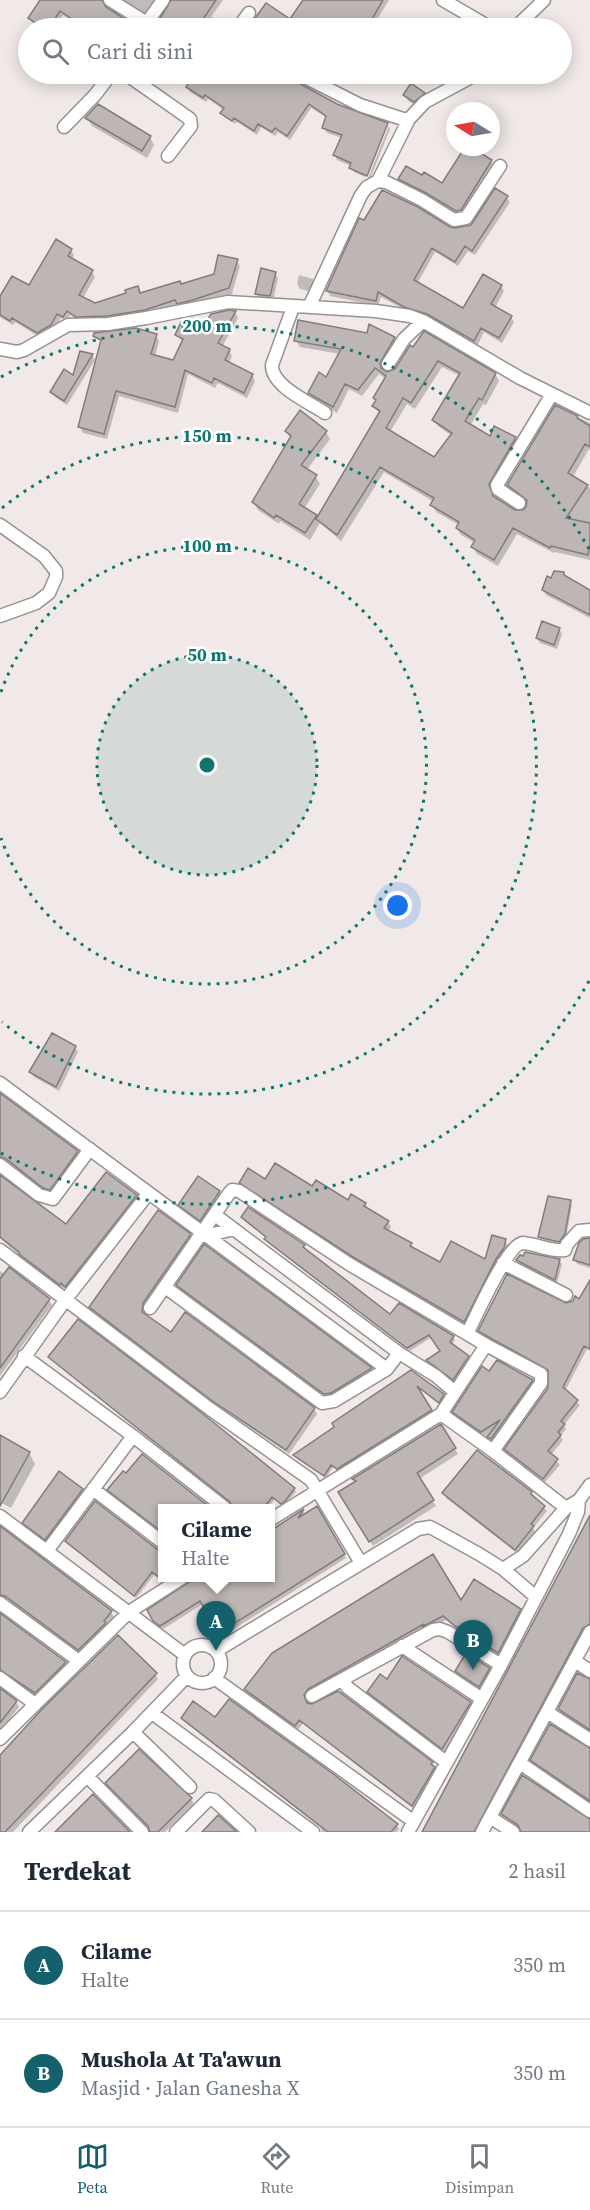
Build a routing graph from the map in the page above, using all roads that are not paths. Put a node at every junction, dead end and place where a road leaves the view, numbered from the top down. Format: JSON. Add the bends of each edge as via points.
{"nodes":[{"id":1,"x":110,"y":0,"type":"edge"},
{"id":2,"x":163,"y":0,"type":"edge"},
{"id":3,"x":443,"y":0,"type":"edge"},
{"id":4,"x":544,"y":0,"type":"edge"},
{"id":5,"x":249,"y":13,"type":"dead end"},
{"id":6,"x":135,"y":18,"type":"edge"},
{"id":7,"x":153,"y":18,"type":"edge"},
{"id":8,"x":245,"y":18,"type":"edge"},
{"id":9,"x":474,"y":18,"type":"edge"},
{"id":10,"x":525,"y":18,"type":"edge"},
{"id":11,"x":103,"y":84,"type":"edge"},
{"id":12,"x":140,"y":84,"type":"edge"},
{"id":13,"x":319,"y":84,"type":"edge"},
{"id":14,"x":461,"y":84,"type":"edge"},
{"id":15,"x":410,"y":119,"type":"junction"},
{"id":16,"x":64,"y":127,"type":"dead end"},
{"id":17,"x":168,"y":156,"type":"dead end"},
{"id":18,"x":500,"y":165,"type":"dead end"},
{"id":19,"x":378,"y":181,"type":"junction"},
{"id":20,"x":293,"y":307,"type":"junction"},
{"id":21,"x":309,"y":307,"type":"junction"},
{"id":22,"x":423,"y":321,"type":"junction"},
{"id":23,"x":0,"y":350,"type":"edge"},
{"id":24,"x":388,"y":364,"type":"dead end"},
{"id":25,"x":552,"y":394,"type":"junction"},
{"id":26,"x":325,"y":413,"type":"dead end"},
{"id":27,"x":590,"y":413,"type":"edge"},
{"id":28,"x":519,"y":503,"type":"dead end"},
{"id":29,"x":0,"y":525,"type":"edge"},
{"id":30,"x":0,"y":616,"type":"edge"},
{"id":31,"x":0,"y":1083,"type":"edge"},
{"id":32,"x":90,"y":1149,"type":"junction"},
{"id":33,"x":0,"y":1165,"type":"edge"},
{"id":34,"x":148,"y":1194,"type":"junction"},
{"id":35,"x":214,"y":1215,"type":"junction"},
{"id":36,"x":234,"y":1229,"type":"junction"},
{"id":37,"x":590,"y":1230,"type":"edge"},
{"id":38,"x":203,"y":1234,"type":"junction"},
{"id":39,"x":2,"y":1256,"type":"edge"},
{"id":40,"x":503,"y":1263,"type":"junction"},
{"id":41,"x":165,"y":1287,"type":"junction"},
{"id":42,"x":566,"y":1295,"type":"dead end"},
{"id":43,"x":66,"y":1299,"type":"junction"},
{"id":44,"x":150,"y":1308,"type":"dead end"},
{"id":45,"x":467,"y":1334,"type":"junction"},
{"id":46,"x":486,"y":1345,"type":"junction"},
{"id":47,"x":399,"y":1353,"type":"junction"},
{"id":48,"x":24,"y":1356,"type":"junction"},
{"id":49,"x":387,"y":1369,"type":"junction"},
{"id":50,"x":0,"y":1392,"type":"edge"},
{"id":51,"x":455,"y":1392,"type":"junction"},
{"id":52,"x":441,"y":1414,"type":"junction"},
{"id":53,"x":133,"y":1436,"type":"junction"},
{"id":54,"x":493,"y":1451,"type":"junction"},
{"id":55,"x":590,"y":1485,"type":"edge"},
{"id":56,"x":93,"y":1489,"type":"junction"},
{"id":57,"x":318,"y":1490,"type":"junction"},
{"id":58,"x":579,"y":1500,"type":"junction"},
{"id":59,"x":219,"y":1504,"type":"edge"},
{"id":60,"x":566,"y":1508,"type":"junction"},
{"id":61,"x":0,"y":1516,"type":"edge"},
{"id":62,"x":275,"y":1517,"type":"edge"},
{"id":63,"x":158,"y":1539,"type":"edge"},
{"id":64,"x":47,"y":1551,"type":"junction"},
{"id":65,"x":361,"y":1563,"type":"junction"},
{"id":66,"x":503,"y":1569,"type":"junction"},
{"id":67,"x":176,"y":1582,"type":"edge"},
{"id":68,"x":536,"y":1597,"type":"junction"},
{"id":69,"x":0,"y":1603,"type":"edge"},
{"id":70,"x":129,"y":1612,"type":"junction"},
{"id":71,"x":590,"y":1632,"type":"edge"},
{"id":72,"x":402,"y":1646,"type":"junction"},
{"id":73,"x":216,"y":1651,"type":"junction"},
{"id":74,"x":185,"y":1655,"type":"junction"},
{"id":75,"x":79,"y":1661,"type":"junction"},
{"id":76,"x":575,"y":1661,"type":"junction"},
{"id":77,"x":501,"y":1665,"type":"junction"},
{"id":78,"x":590,"y":1671,"type":"edge"},
{"id":79,"x":187,"y":1676,"type":"junction"},
{"id":80,"x":0,"y":1678,"type":"edge"},
{"id":81,"x":214,"y":1678,"type":"junction"},
{"id":82,"x":343,"y":1679,"type":"junction"},
{"id":83,"x":312,"y":1696,"type":"dead end"},
{"id":84,"x":482,"y":1699,"type":"junction"},
{"id":85,"x":35,"y":1704,"type":"junction"},
{"id":86,"x":547,"y":1712,"type":"junction"},
{"id":87,"x":152,"y":1713,"type":"junction"},
{"id":88,"x":133,"y":1732,"type":"junction"},
{"id":89,"x":0,"y":1739,"type":"edge"},
{"id":90,"x":590,"y":1740,"type":"edge"},
{"id":91,"x":446,"y":1762,"type":"junction"},
{"id":92,"x":520,"y":1763,"type":"junction"},
{"id":93,"x":88,"y":1777,"type":"junction"},
{"id":94,"x":190,"y":1787,"type":"dead end"},
{"id":95,"x":590,"y":1811,"type":"edge"},
{"id":96,"x":490,"y":1817,"type":"junction"},
{"id":97,"x":410,"y":1827,"type":"edge"},
{"id":98,"x":37,"y":1829,"type":"edge"},
{"id":99,"x":142,"y":1832,"type":"edge"},
{"id":100,"x":176,"y":1832,"type":"edge"},
{"id":101,"x":249,"y":1832,"type":"edge"},
{"id":102,"x":313,"y":1832,"type":"edge"},
{"id":103,"x":482,"y":1832,"type":"edge"},
{"id":104,"x":513,"y":1832,"type":"edge"}],
"edges":[{"from":1,"to":6,"type":"street"},
{"from":2,"to":7,"type":"street"},
{"from":3,"to":9,"type":"street"},
{"from":4,"to":10,"type":"street"},
{"from":5,"to":8,"type":"street"},
{"from":11,"to":16,"type":"street"},
{"from":12,"to":17,"type":"street","via":[[190,119],[191,126]]},
{"from":13,"to":15,"type":"street","via":[[360,105]]},
{"from":14,"to":15,"type":"street","via":[[430,98]]},
{"from":15,"to":19,"type":"street"},
{"from":18,"to":19,"type":"street","via":[[466,218],[454,220],[422,200]]},
{"from":19,"to":21,"type":"street","via":[[361,195]]},
{"from":20,"to":21,"type":"street"},
{"from":20,"to":23,"type":"street","via":[[228,302],[108,324],[68,325],[24,350]]},
{"from":20,"to":26,"type":"street","via":[[272,372],[286,388]]},
{"from":21,"to":22,"type":"street","via":[[391,312]]},
{"from":22,"to":24,"type":"street","via":[[404,339]]},
{"from":22,"to":25,"type":"street"},
{"from":25,"to":27,"type":"street"},
{"from":25,"to":28,"type":"street","via":[[497,485]]},
{"from":29,"to":30,"type":"street","via":[[44,556],[56,571],[56,578],[49,593],[36,603]]},
{"from":31,"to":32,"type":"street"},
{"from":32,"to":33,"type":"street","via":[[53,1199],[39,1194]]},
{"from":32,"to":34,"type":"street"},
{"from":34,"to":38,"type":"street"},
{"from":34,"to":43,"type":"street"},
{"from":35,"to":36,"type":"street"},
{"from":35,"to":38,"type":"street"},
{"from":35,"to":45,"type":"street","via":[[232,1190],[239,1191],[349,1264]]},
{"from":36,"to":38,"type":"street"},
{"from":36,"to":47,"type":"street"},
{"from":37,"to":40,"type":"street","via":[[579,1231],[561,1251],[522,1243]]},
{"from":38,"to":41,"type":"street"},
{"from":38,"to":49,"type":"street"},
{"from":39,"to":43,"type":"street"},
{"from":40,"to":42,"type":"street"},
{"from":40,"to":45,"type":"street"},
{"from":41,"to":44,"type":"street"},
{"from":41,"to":49,"type":"street","via":[[322,1403],[333,1401]]},
{"from":43,"to":48,"type":"street"},
{"from":43,"to":57,"type":"street","via":[[310,1480]]},
{"from":45,"to":46,"type":"street"},
{"from":46,"to":51,"type":"street"},
{"from":46,"to":54,"type":"street","via":[[542,1374],[541,1383]]},
{"from":47,"to":49,"type":"street"},
{"from":47,"to":51,"type":"street"},
{"from":48,"to":50,"type":"street"},
{"from":48,"to":53,"type":"street"},
{"from":51,"to":52,"type":"street"},
{"from":52,"to":54,"type":"street"},
{"from":52,"to":57,"type":"street"},
{"from":53,"to":56,"type":"street"},
{"from":53,"to":59,"type":"street"},
{"from":54,"to":60,"type":"street"},
{"from":55,"to":58,"type":"street"},
{"from":56,"to":63,"type":"street"},
{"from":56,"to":64,"type":"street"},
{"from":57,"to":62,"type":"street"},
{"from":57,"to":65,"type":"street"},
{"from":58,"to":60,"type":"street"},
{"from":58,"to":68,"type":"street","via":[[569,1534]]},
{"from":60,"to":66,"type":"street","via":[[523,1556]]},
{"from":61,"to":64,"type":"street"},
{"from":64,"to":70,"type":"street"},
{"from":65,"to":66,"type":"street","via":[[418,1529],[430,1527]]},
{"from":65,"to":73,"type":"street"},
{"from":66,"to":68,"type":"street"},
{"from":67,"to":70,"type":"street"},
{"from":68,"to":77,"type":"street"},
{"from":69,"to":75,"type":"street"},
{"from":70,"to":74,"type":"street"},
{"from":70,"to":75,"type":"street"},
{"from":71,"to":76,"type":"street"},
{"from":72,"to":77,"type":"street","via":[[440,1629]]},
{"from":72,"to":82,"type":"street"},
{"from":72,"to":84,"type":"street"},
{"from":73,"to":74,"type":"street","via":[[210,1646],[196,1645]]},
{"from":73,"to":81,"type":"street","via":[[221,1665]]},
{"from":74,"to":79,"type":"street"},
{"from":75,"to":85,"type":"street"},
{"from":76,"to":78,"type":"street"},
{"from":76,"to":86,"type":"street"},
{"from":77,"to":84,"type":"street"},
{"from":79,"to":81,"type":"street","via":[[200,1683]]},
{"from":79,"to":87,"type":"street"},
{"from":80,"to":85,"type":"street"},
{"from":81,"to":97,"type":"street"},
{"from":82,"to":83,"type":"street"},
{"from":82,"to":91,"type":"street","via":[[347,1687]]},
{"from":84,"to":91,"type":"street"},
{"from":85,"to":89,"type":"street"},
{"from":86,"to":90,"type":"street"},
{"from":86,"to":92,"type":"street"},
{"from":87,"to":88,"type":"street"},
{"from":87,"to":102,"type":"street"},
{"from":88,"to":93,"type":"street"},
{"from":88,"to":94,"type":"street"},
{"from":91,"to":97,"type":"street"},
{"from":92,"to":95,"type":"street"},
{"from":92,"to":96,"type":"street"},
{"from":93,"to":98,"type":"street"},
{"from":93,"to":99,"type":"street"},
{"from":96,"to":103,"type":"street"},
{"from":96,"to":104,"type":"street"},
{"from":100,"to":101,"type":"street","via":[[206,1800],[214,1800]]}]}
